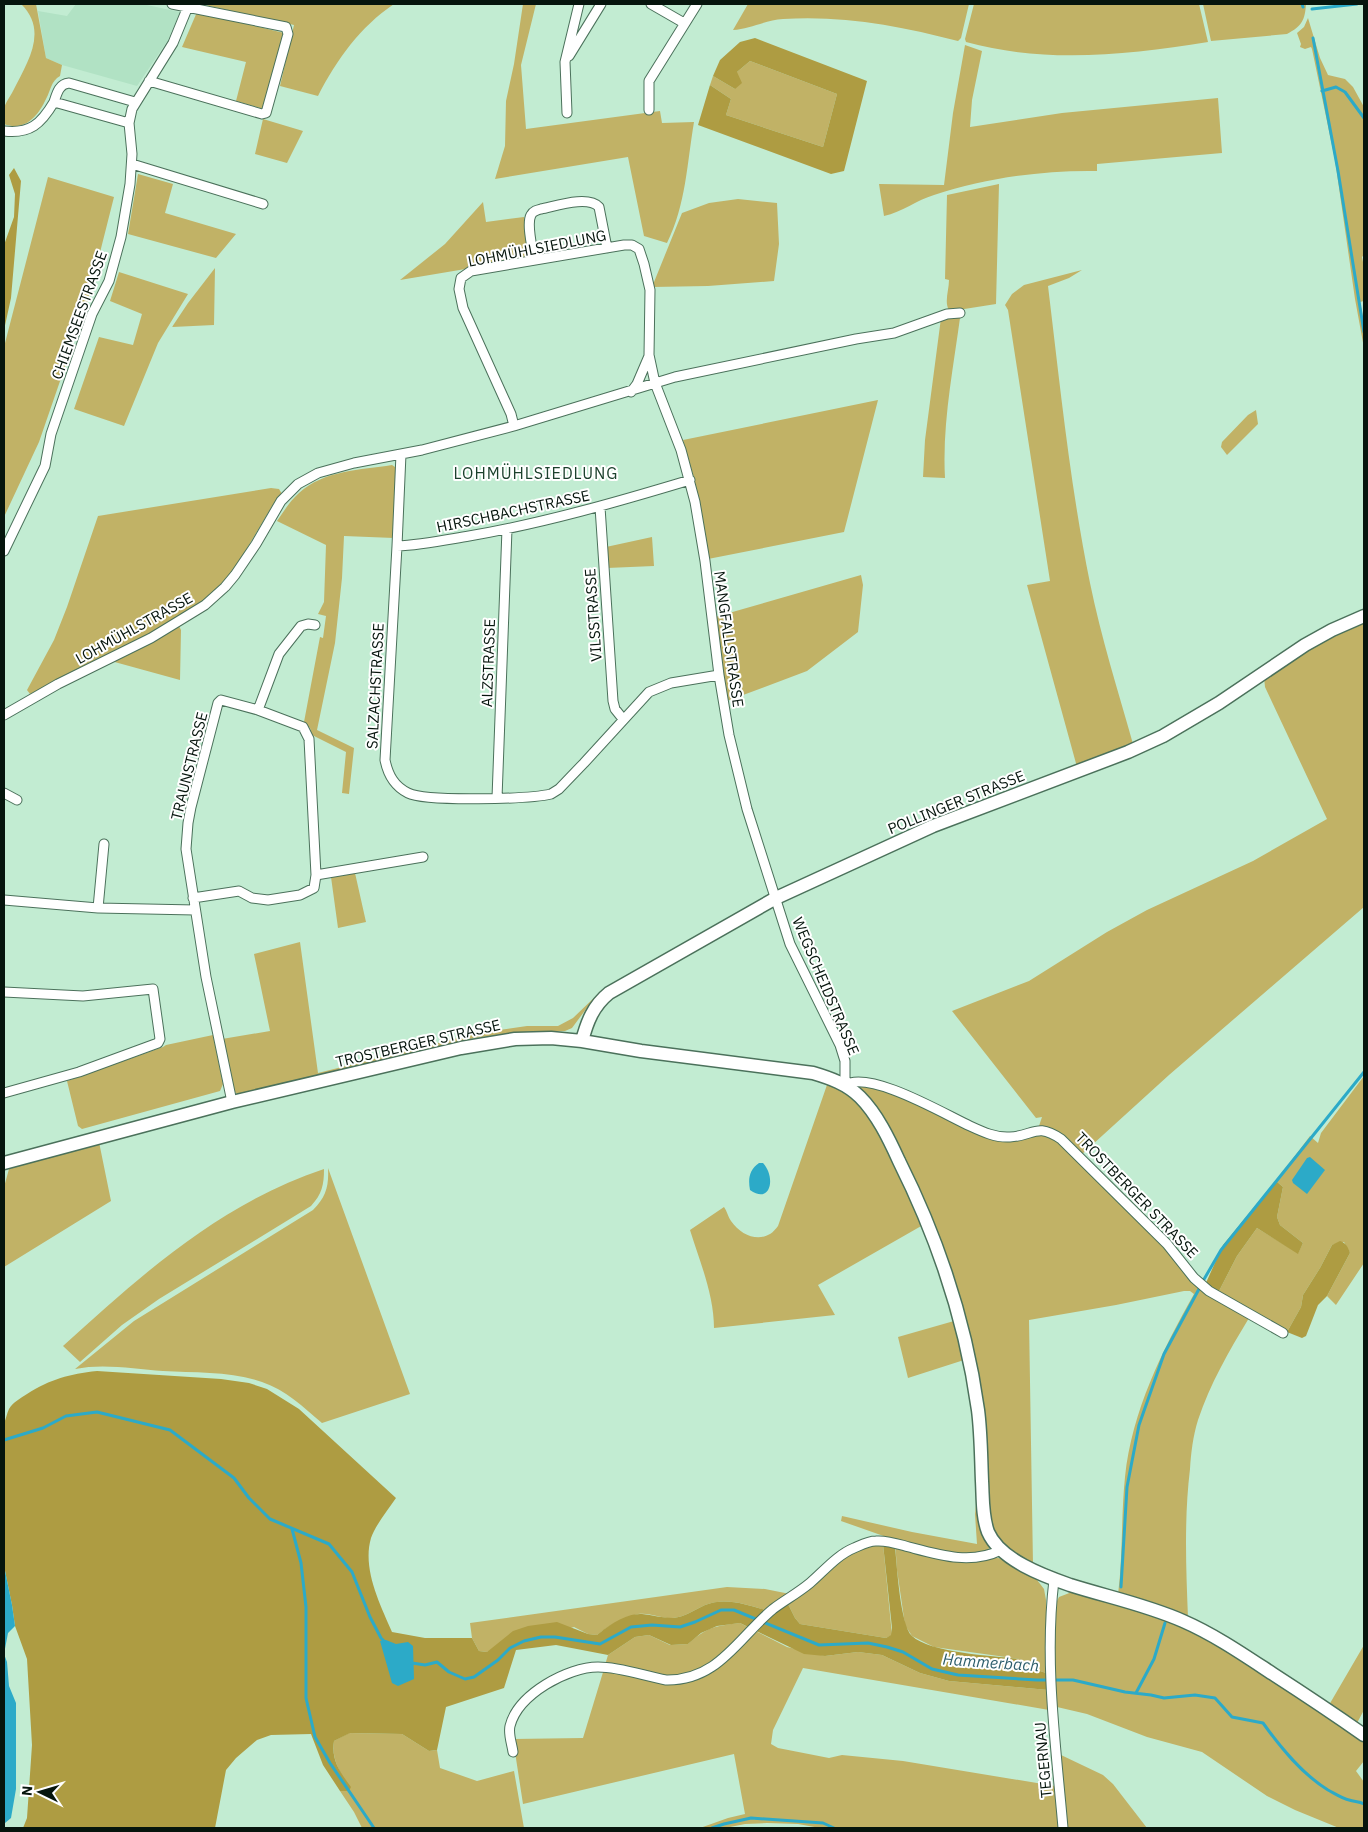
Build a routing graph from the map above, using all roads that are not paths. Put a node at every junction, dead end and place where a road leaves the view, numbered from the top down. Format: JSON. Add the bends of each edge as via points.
{"nodes":[{"id":1,"x":172,"y":4,"type":"edge"},
{"id":2,"x":601,"y":4,"type":"edge"},
{"id":3,"x":651,"y":4,"type":"edge"},
{"id":4,"x":189,"y":5,"type":"edge"},
{"id":5,"x":579,"y":6,"type":"edge"},
{"id":6,"x":695,"y":6,"type":"edge"},
{"id":7,"x":594,"y":15,"type":"junction"},
{"id":8,"x":684,"y":23,"type":"junction"},
{"id":9,"x":566,"y":62,"type":"junction"},
{"id":10,"x":149,"y":81,"type":"junction"},
{"id":11,"x":54,"y":102,"type":"junction"},
{"id":12,"x":135,"y":102,"type":"junction"},
{"id":13,"x":649,"y":110,"type":"dead end"},
{"id":14,"x":567,"y":112,"type":"dead end"},
{"id":15,"x":129,"y":123,"type":"junction"},
{"id":16,"x":4,"y":131,"type":"edge"},
{"id":17,"x":132,"y":164,"type":"junction"},
{"id":18,"x":263,"y":204,"type":"dead end"},
{"id":19,"x":607,"y":248,"type":"junction"},
{"id":20,"x":534,"y":260,"type":"junction"},
{"id":21,"x":960,"y":313,"type":"dead end"},
{"id":22,"x":649,"y":355,"type":"junction"},
{"id":23,"x":655,"y":383,"type":"junction"},
{"id":24,"x":631,"y":392,"type":"junction"},
{"id":25,"x":514,"y":426,"type":"junction"},
{"id":26,"x":401,"y":454,"type":"junction"},
{"id":27,"x":690,"y":480,"type":"junction"},
{"id":28,"x":600,"y":507,"type":"junction"},
{"id":29,"x":507,"y":529,"type":"junction"},
{"id":30,"x":397,"y":546,"type":"junction"},
{"id":31,"x":4,"y":551,"type":"edge"},
{"id":32,"x":1364,"y":616,"type":"edge"},
{"id":33,"x":315,"y":625,"type":"dead end"},
{"id":34,"x":718,"y":674,"type":"junction"},
{"id":35,"x":258,"y":710,"type":"junction"},
{"id":36,"x":4,"y":715,"type":"edge"},
{"id":37,"x":623,"y":719,"type":"junction"},
{"id":38,"x":4,"y":793,"type":"edge"},
{"id":39,"x":497,"y":798,"type":"junction"},
{"id":40,"x":17,"y":800,"type":"dead end"},
{"id":41,"x":104,"y":844,"type":"dead end"},
{"id":42,"x":423,"y":857,"type":"dead end"},
{"id":43,"x":316,"y":875,"type":"junction"},
{"id":44,"x":193,"y":898,"type":"junction"},
{"id":45,"x":776,"y":898,"type":"junction"},
{"id":46,"x":4,"y":900,"type":"edge"},
{"id":47,"x":98,"y":908,"type":"junction"},
{"id":48,"x":195,"y":910,"type":"junction"},
{"id":49,"x":4,"y":992,"type":"edge"},
{"id":50,"x":582,"y":1041,"type":"junction"},
{"id":51,"x":845,"y":1085,"type":"junction"},
{"id":52,"x":4,"y":1093,"type":"edge"},
{"id":53,"x":232,"y":1102,"type":"junction"},
{"id":54,"x":4,"y":1163,"type":"edge"},
{"id":55,"x":1283,"y":1333,"type":"dead end"},
{"id":56,"x":1001,"y":1550,"type":"junction"},
{"id":57,"x":1054,"y":1580,"type":"junction"},
{"id":58,"x":1364,"y":1735,"type":"edge"},
{"id":59,"x":513,"y":1752,"type":"dead end"},
{"id":60,"x":1063,"y":1828,"type":"edge"}],
"edges":[{"from":1,"to":4,"type":"street"},
{"from":2,"to":7,"type":"street"},
{"from":3,"to":8,"type":"street"},
{"from":4,"to":10,"type":"street","name":"CHIEMSEESTRASSE","via":[[173,43]]},
{"from":4,"to":10,"type":"street","via":[[286,27],[288,34],[266,113]]},
{"from":5,"to":7,"type":"street","via":[[586,14]]},
{"from":5,"to":9,"type":"street"},
{"from":6,"to":8,"type":"street"},
{"from":7,"to":9,"type":"street"},
{"from":8,"to":13,"type":"street","via":[[649,81]]},
{"from":9,"to":14,"type":"street"},
{"from":10,"to":12,"type":"street","name":"CHIEMSEESTRASSE"},
{"from":11,"to":12,"type":"street","via":[[59,88],[69,83]]},
{"from":11,"to":15,"type":"street"},
{"from":11,"to":16,"type":"street","via":[[35,126],[19,132]]},
{"from":12,"to":15,"type":"street","name":"CHIEMSEESTRASSE"},
{"from":15,"to":17,"type":"street","name":"CHIEMSEESTRASSE"},
{"from":17,"to":18,"type":"street"},
{"from":17,"to":31,"type":"street","name":"CHIEMSEESTRASSE","via":[[109,280],[92,314],[51,434],[45,466]]},
{"from":19,"to":20,"type":"street","name":"LOHMÜHLSIEDLUNG"},
{"from":19,"to":20,"type":"street","via":[[599,207],[585,201],[534,211],[529,223]]},
{"from":19,"to":22,"type":"street","name":"LOHMÜHLSIEDLUNG","via":[[632,245],[642,254],[650,290]]},
{"from":20,"to":25,"type":"street","name":"LOHMÜHLSIEDLUNG","via":[[471,272],[465,274],[459,284],[463,308]]},
{"from":21,"to":23,"type":"street","via":[[947,314],[894,333]]},
{"from":22,"to":23,"type":"street","name":"LOHMÜHLSIEDLUNG"},
{"from":22,"to":24,"type":"street","name":"LOHMÜHLSIEDLUNG"},
{"from":23,"to":24,"type":"street"},
{"from":23,"to":27,"type":"street","name":"MANGFALLSTRASSE"},
{"from":24,"to":25,"type":"street"},
{"from":25,"to":26,"type":"street"},
{"from":26,"to":30,"type":"street","name":"SALZACHSTRASSE"},
{"from":26,"to":36,"type":"street","name":"LOHMÜHLSTRASSE","via":[[330,469],[298,484],[281,501],[235,575],[205,605],[151,638]]},
{"from":27,"to":28,"type":"street","name":"HIRSCHBACHSTRASSE"},
{"from":27,"to":34,"type":"street","name":"MANGFALLSTRASSE","via":[[705,561]]},
{"from":28,"to":29,"type":"street","name":"HIRSCHBACHSTRASSE"},
{"from":28,"to":37,"type":"street","name":"VILSSTRASSE","via":[[613,701]]},
{"from":29,"to":30,"type":"street","name":"HIRSCHBACHSTRASSE"},
{"from":29,"to":39,"type":"street","name":"ALZSTRASSE"},
{"from":30,"to":39,"type":"street","name":"SALZACHSTRASSE","via":[[385,748],[390,776],[403,790],[418,796]]},
{"from":32,"to":45,"type":"main road","name":"POLLINGER STRASSE","via":[[1311,641],[1190,721],[1154,740],[932,826]]},
{"from":33,"to":35,"type":"street","via":[[301,626],[279,654]]},
{"from":34,"to":37,"type":"street","name":"SALZACHSTRASSE","via":[[670,683],[652,690]]},
{"from":34,"to":45,"type":"street","name":"MANGFALLSTRASSE","via":[[738,776]]},
{"from":35,"to":43,"type":"street","name":"TRAUNSTRASSE","via":[[297,724],[309,739]]},
{"from":35,"to":44,"type":"street","name":"TRAUNSTRASSE","via":[[224,700],[218,703],[188,823],[186,849]]},
{"from":37,"to":39,"type":"street","name":"SALZACHSTRASSE","via":[[556,792]]},
{"from":38,"to":40,"type":"street"},
{"from":41,"to":47,"type":"street"},
{"from":42,"to":43,"type":"street"},
{"from":43,"to":44,"type":"street","via":[[314,888],[300,895],[258,900],[233,891]]},
{"from":44,"to":48,"type":"street","name":"TRAUNSTRASSE"},
{"from":45,"to":50,"type":"main road","name":"POLLINGER STRASSE","via":[[608,993],[592,1014]]},
{"from":45,"to":51,"type":"street","name":"WEGSCHEIDSTRASSE","via":[[795,954],[840,1045]]},
{"from":46,"to":47,"type":"street"},
{"from":47,"to":48,"type":"street"},
{"from":48,"to":53,"type":"street","name":"TRAUNSTRASSE"},
{"from":49,"to":52,"type":"street","via":[[83,996],[153,989],[160,1039],[158,1043],[79,1072]]},
{"from":50,"to":51,"type":"main road","name":"TROSTBERGER STRASSE","via":[[813,1074]]},
{"from":50,"to":53,"type":"main road","name":"TROSTBERGER STRASSE","via":[[528,1038],[486,1043]]},
{"from":51,"to":55,"type":"street","name":"TROSTBERGER STRASSE","via":[[852,1082],[877,1085],[992,1136],[1013,1137],[1040,1130],[1054,1134],[1167,1244],[1194,1278],[1209,1291]]},
{"from":51,"to":56,"type":"main road","name":"TROSTBERGER STRASSE","via":[[865,1102],[894,1151],[946,1273],[975,1392],[984,1514],[988,1532]]},
{"from":53,"to":54,"type":"main road","name":"TROSTBERGER STRASSE"},
{"from":56,"to":57,"type":"main road","name":"TROSTBERGER STRASSE"},
{"from":56,"to":59,"type":"street","via":[[990,1556],[972,1558],[941,1556],[890,1542],[872,1541],[845,1553],[768,1614],[733,1650],[702,1673],[666,1680],[598,1667],[564,1674],[536,1691],[518,1711],[510,1726]]},
{"from":57,"to":58,"type":"main road","name":"TROSTBERGER STRASSE","via":[[1200,1628]]},
{"from":57,"to":60,"type":"street","name":"TEGERNAU","via":[[1051,1672]]}]}
